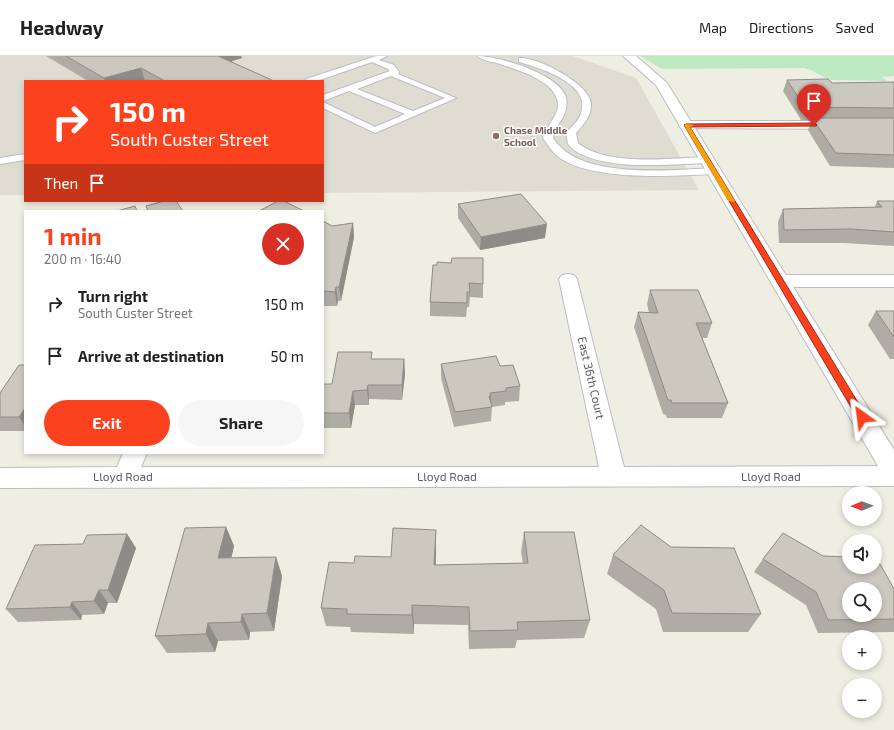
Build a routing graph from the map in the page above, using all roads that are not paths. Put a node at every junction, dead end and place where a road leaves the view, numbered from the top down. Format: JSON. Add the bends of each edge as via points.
{"nodes":[{"id":1,"x":384,"y":56,"type":"edge"},
{"id":2,"x":481,"y":56,"type":"edge"},
{"id":3,"x":510,"y":56,"type":"edge"},
{"id":4,"x":629,"y":56,"type":"edge"},
{"id":5,"x":373,"y":60,"type":"junction"},
{"id":6,"x":392,"y":74,"type":"junction"},
{"id":7,"x":312,"y":80,"type":"edge"},
{"id":8,"x":351,"y":89,"type":"junction"},
{"id":9,"x":324,"y":98,"type":"edge"},
{"id":10,"x":324,"y":105,"type":"edge"},
{"id":11,"x":412,"y":114,"type":"junction"},
{"id":12,"x":686,"y":125,"type":"junction"},
{"id":13,"x":894,"y":125,"type":"edge"},
{"id":14,"x":24,"y":156,"type":"edge"},
{"id":15,"x":0,"y":161,"type":"edge"},
{"id":16,"x":711,"y":166,"type":"junction"},
{"id":17,"x":568,"y":279,"type":"dead end"},
{"id":18,"x":894,"y":280,"type":"edge"},
{"id":19,"x":780,"y":282,"type":"junction"},
{"id":20,"x":135,"y":454,"type":"edge"},
{"id":21,"x":894,"y":471,"type":"edge"},
{"id":22,"x":894,"y":476,"type":"edge"},
{"id":23,"x":125,"y":477,"type":"junction"},
{"id":24,"x":614,"y":477,"type":"junction"},
{"id":25,"x":0,"y":478,"type":"edge"}],
"edges":[{"from":1,"to":5,"type":"lane"},
{"from":2,"to":16,"type":"lane","via":[[530,72],[556,87],[562,96],[563,107],[551,127],[548,138],[555,149],[570,160],[595,168],[626,172]]},
{"from":3,"to":16,"type":"lane","via":[[564,76],[578,87],[586,100],[586,112],[571,133],[573,144],[585,153],[604,159]]},
{"from":4,"to":12,"type":"street","via":[[661,84]]},
{"from":5,"to":6,"type":"lane","via":[[391,67],[395,72]]},
{"from":5,"to":7,"type":"lane"},
{"from":6,"to":8,"type":"lane"},
{"from":6,"to":11,"type":"lane","via":[[452,98]]},
{"from":8,"to":9,"type":"lane"},
{"from":8,"to":11,"type":"lane"},
{"from":10,"to":11,"type":"lane","via":[[375,130]]},
{"from":12,"to":13,"type":"street"},
{"from":12,"to":16,"type":"street"},
{"from":14,"to":15,"type":"lane"},
{"from":16,"to":19,"type":"street"},
{"from":17,"to":24,"type":"street","name":"East 36th Court"},
{"from":18,"to":19,"type":"street"},
{"from":19,"to":21,"type":"street"},
{"from":20,"to":23,"type":"street"},
{"from":22,"to":24,"type":"street","name":"Lloyd Road"},
{"from":23,"to":24,"type":"street","name":"Lloyd Road"},
{"from":23,"to":25,"type":"street","name":"Lloyd Road"}]}
